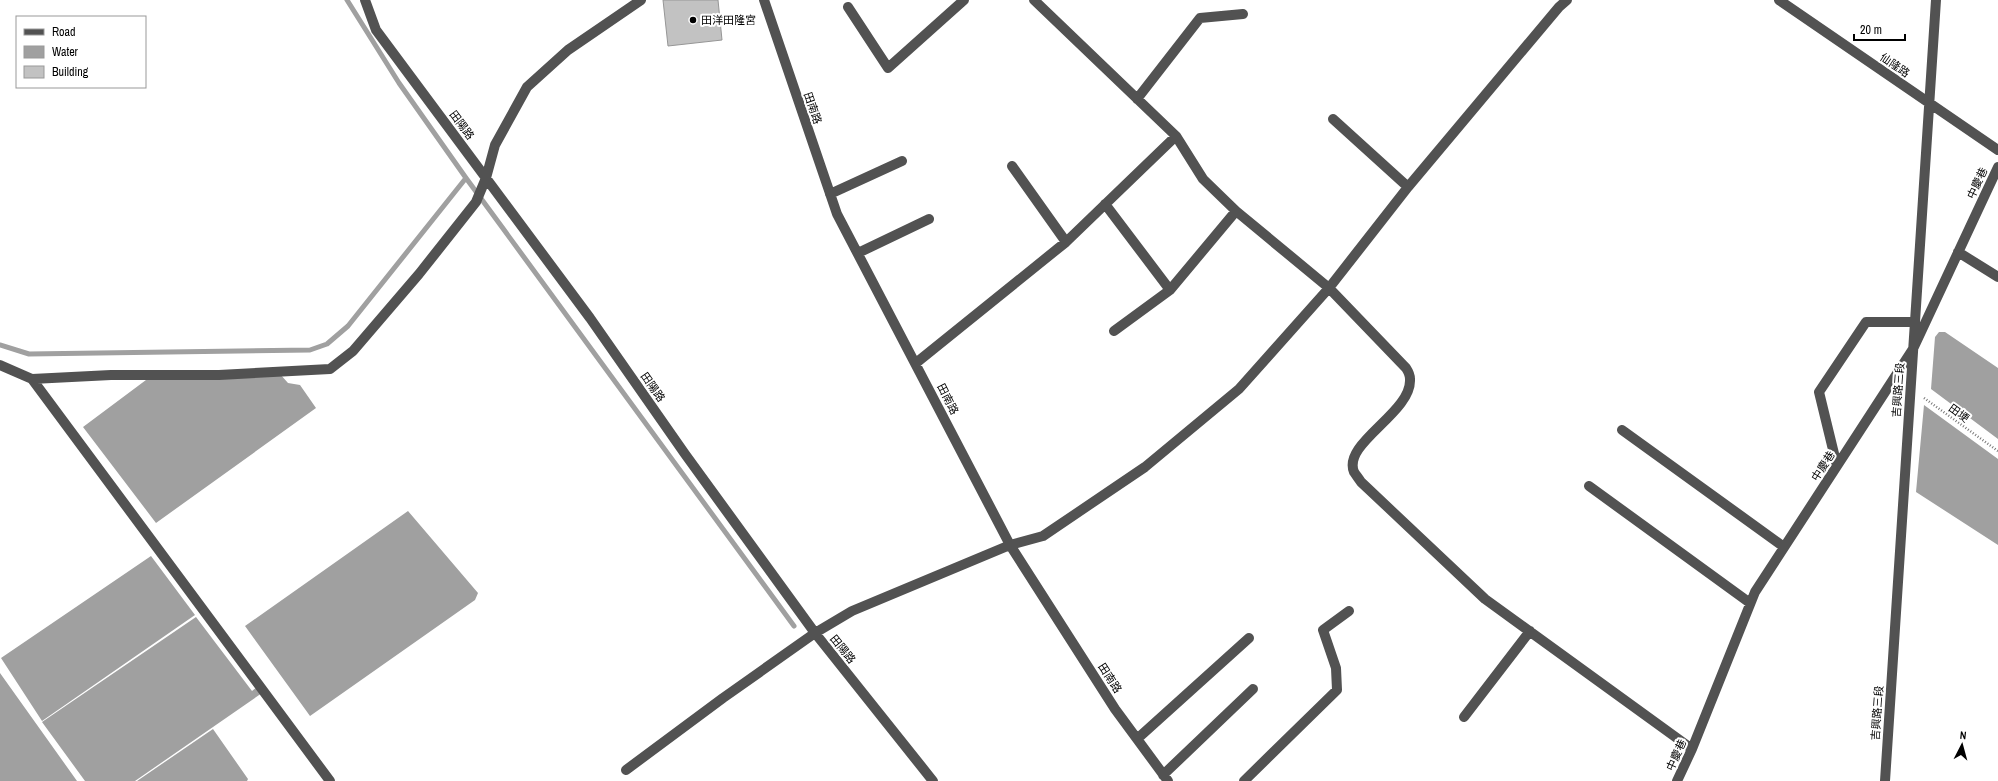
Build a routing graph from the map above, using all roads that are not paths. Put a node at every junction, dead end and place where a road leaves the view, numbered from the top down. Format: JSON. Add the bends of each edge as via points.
{"nodes":[{"id":1,"x":365,"y":0,"type":"edge"},
{"id":2,"x":641,"y":0,"type":"edge"},
{"id":3,"x":764,"y":0,"type":"edge"},
{"id":4,"x":964,"y":0,"type":"edge"},
{"id":5,"x":1034,"y":0,"type":"edge"},
{"id":6,"x":1567,"y":0,"type":"edge"},
{"id":7,"x":1779,"y":0,"type":"edge"},
{"id":8,"x":1936,"y":0,"type":"edge"},
{"id":9,"x":848,"y":7,"type":"dead end"},
{"id":10,"x":1243,"y":14,"type":"dead end"},
{"id":11,"x":1137,"y":99,"type":"junction"},
{"id":12,"x":1928,"y":102,"type":"junction"},
{"id":13,"x":1333,"y":119,"type":"dead end"},
{"id":14,"x":1176,"y":136,"type":"junction"},
{"id":15,"x":1998,"y":150,"type":"edge"},
{"id":16,"x":902,"y":161,"type":"dead end"},
{"id":17,"x":1012,"y":166,"type":"dead end"},
{"id":18,"x":1998,"y":167,"type":"edge"},
{"id":19,"x":485,"y":182,"type":"junction"},
{"id":20,"x":1408,"y":187,"type":"junction"},
{"id":21,"x":830,"y":194,"type":"junction"},
{"id":22,"x":1105,"y":204,"type":"junction"},
{"id":23,"x":1236,"y":210,"type":"junction"},
{"id":24,"x":929,"y":219,"type":"dead end"},
{"id":25,"x":1066,"y":242,"type":"junction"},
{"id":26,"x":1958,"y":252,"type":"junction"},
{"id":27,"x":858,"y":253,"type":"junction"},
{"id":28,"x":1998,"y":277,"type":"edge"},
{"id":29,"x":1329,"y":288,"type":"junction"},
{"id":30,"x":1170,"y":290,"type":"junction"},
{"id":31,"x":1914,"y":322,"type":"junction"},
{"id":32,"x":1114,"y":331,"type":"dead end"},
{"id":33,"x":1913,"y":349,"type":"junction"},
{"id":34,"x":916,"y":364,"type":"junction"},
{"id":35,"x":0,"y":365,"type":"edge"},
{"id":36,"x":32,"y":379,"type":"junction"},
{"id":37,"x":1622,"y":430,"type":"dead end"},
{"id":38,"x":1837,"y":466,"type":"junction"},
{"id":39,"x":1588,"y":486,"type":"dead end"},
{"id":40,"x":1010,"y":545,"type":"junction"},
{"id":41,"x":1784,"y":547,"type":"junction"},
{"id":42,"x":1750,"y":603,"type":"junction"},
{"id":43,"x":1349,"y":611,"type":"dead end"},
{"id":44,"x":1530,"y":631,"type":"junction"},
{"id":45,"x":815,"y":633,"type":"junction"},
{"id":46,"x":1249,"y":638,"type":"dead end"},
{"id":47,"x":1253,"y":689,"type":"dead end"},
{"id":48,"x":1464,"y":717,"type":"dead end"},
{"id":49,"x":1137,"y":739,"type":"junction"},
{"id":50,"x":1692,"y":749,"type":"junction"},
{"id":51,"x":626,"y":770,"type":"dead end"},
{"id":52,"x":1166,"y":778,"type":"edge"},
{"id":53,"x":330,"y":781,"type":"edge"},
{"id":54,"x":934,"y":781,"type":"edge"},
{"id":55,"x":1244,"y":781,"type":"edge"},
{"id":56,"x":1677,"y":781,"type":"edge"},
{"id":57,"x":1885,"y":781,"type":"edge"}],
"edges":[{"from":1,"to":19,"type":"street","name":"田陽路","via":[[376,30]]},
{"from":2,"to":19,"type":"street","via":[[568,50],[527,87],[496,145]]},
{"from":3,"to":21,"type":"street","name":"田南路"},
{"from":4,"to":9,"type":"street","via":[[888,68]]},
{"from":5,"to":11,"type":"street"},
{"from":6,"to":20,"type":"street"},
{"from":7,"to":12,"type":"street","name":"仙隆路"},
{"from":8,"to":12,"type":"street","name":"吉興路三段"},
{"from":10,"to":11,"type":"street","via":[[1200,18]]},
{"from":11,"to":14,"type":"street"},
{"from":12,"to":15,"type":"street","name":"仙隆路"},
{"from":12,"to":31,"type":"street","name":"吉興路三段"},
{"from":13,"to":20,"type":"street"},
{"from":14,"to":22,"type":"street"},
{"from":14,"to":23,"type":"street","via":[[1203,179]]},
{"from":16,"to":21,"type":"street"},
{"from":17,"to":25,"type":"street"},
{"from":18,"to":26,"type":"street","name":"中慶巷"},
{"from":19,"to":36,"type":"street","via":[[476,202],[419,274],[353,351],[330,370]]},
{"from":19,"to":45,"type":"street","name":"田陽路","via":[[590,318]]},
{"from":20,"to":29,"type":"street"},
{"from":21,"to":27,"type":"street","name":"田南路","via":[[837,214]]},
{"from":22,"to":25,"type":"street"},
{"from":22,"to":30,"type":"street"},
{"from":23,"to":29,"type":"street"},
{"from":23,"to":30,"type":"street"},
{"from":24,"to":27,"type":"street"},
{"from":25,"to":34,"type":"street"},
{"from":26,"to":28,"type":"street"},
{"from":26,"to":33,"type":"street","name":"中慶巷"},
{"from":27,"to":34,"type":"street","name":"田南路"},
{"from":29,"to":40,"type":"street","via":[[1240,390],[1145,467],[1043,536]]},
{"from":29,"to":44,"type":"street","via":[[1406,368],[1410,379],[1403,402],[1361,446],[1354,459],[1354,471],[1361,482],[1485,599]]},
{"from":30,"to":32,"type":"street"},
{"from":31,"to":33,"type":"street","name":"吉興路三段"},
{"from":31,"to":38,"type":"street","via":[[1866,322],[1819,392]]},
{"from":33,"to":38,"type":"street","name":"中慶巷"},
{"from":33,"to":57,"type":"street","name":"吉興路三段"},
{"from":34,"to":40,"type":"street","name":"田南路"},
{"from":35,"to":36,"type":"street"},
{"from":36,"to":53,"type":"street"},
{"from":37,"to":41,"type":"street"},
{"from":38,"to":41,"type":"street","name":"中慶巷"},
{"from":39,"to":42,"type":"street"},
{"from":40,"to":45,"type":"street","via":[[852,610]]},
{"from":40,"to":49,"type":"street","name":"田南路"},
{"from":41,"to":42,"type":"street","name":"中慶巷"},
{"from":42,"to":50,"type":"street","name":"中慶巷"},
{"from":43,"to":55,"type":"street","via":[[1323,630],[1336,668],[1338,690]]},
{"from":44,"to":48,"type":"street"},
{"from":44,"to":50,"type":"street"},
{"from":45,"to":51,"type":"street"},
{"from":45,"to":54,"type":"street","name":"田陽路"},
{"from":46,"to":49,"type":"street"},
{"from":47,"to":52,"type":"street"},
{"from":49,"to":52,"type":"street","name":"田南路"},
{"from":50,"to":56,"type":"street","name":"中慶巷"}]}
